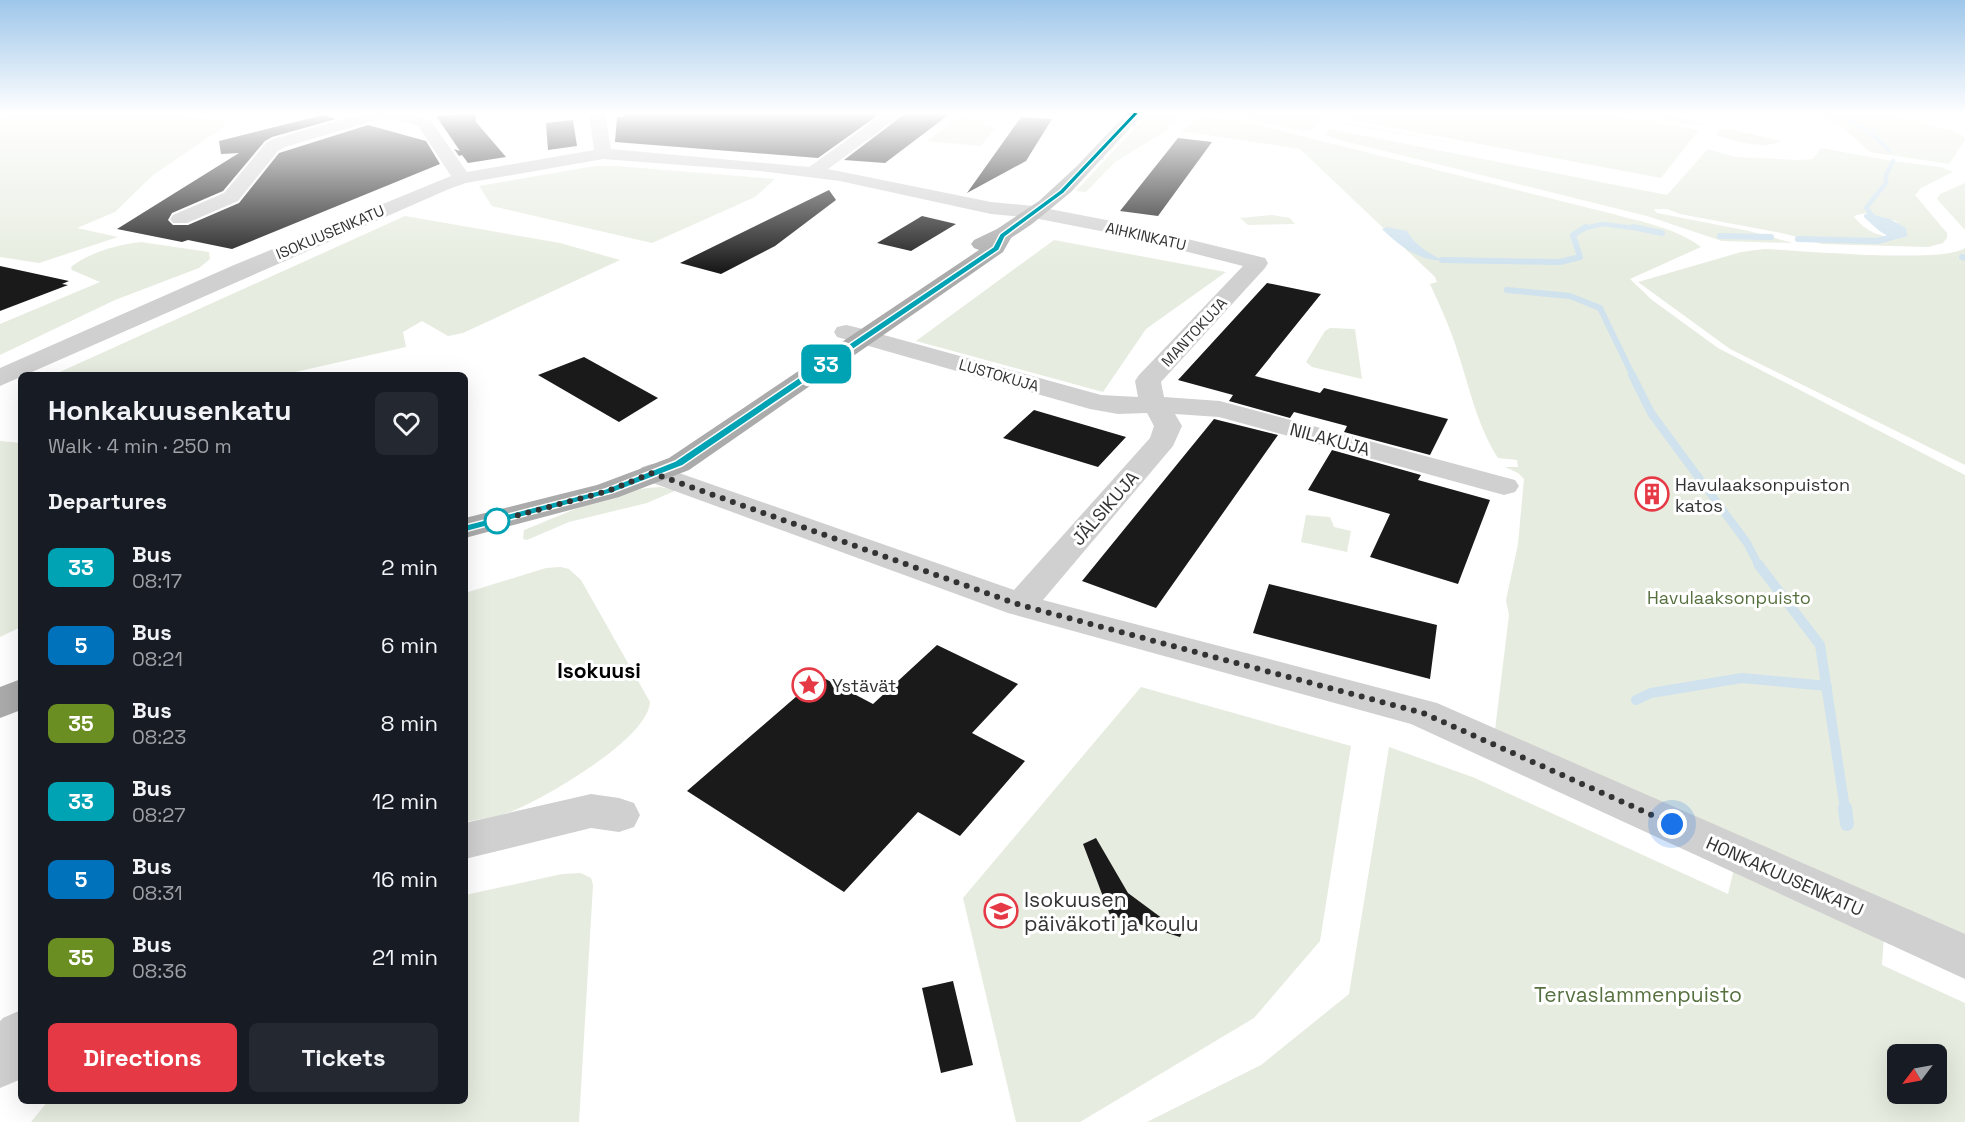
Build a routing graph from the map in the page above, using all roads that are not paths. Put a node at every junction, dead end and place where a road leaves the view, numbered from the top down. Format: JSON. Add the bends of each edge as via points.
{"nodes":[{"id":1,"x":257,"y":165,"type":"edge"},
{"id":2,"x":453,"y":165,"type":"edge"},
{"id":3,"x":536,"y":165,"type":"edge"},
{"id":4,"x":736,"y":165,"type":"edge"},
{"id":5,"x":822,"y":165,"type":"edge"},
{"id":6,"x":1087,"y":165,"type":"edge"},
{"id":7,"x":813,"y":172,"type":"junction"},
{"id":8,"x":462,"y":178,"type":"junction"},
{"id":9,"x":1034,"y":212,"type":"junction"},
{"id":10,"x":180,"y":219,"type":"dead end"},
{"id":11,"x":1257,"y":263,"type":"joint"},
{"id":12,"x":855,"y":334,"type":"junction"},
{"id":13,"x":0,"y":378,"type":"edge"},
{"id":14,"x":1155,"y":405,"type":"junction"},
{"id":15,"x":652,"y":473,"type":"junction"},
{"id":16,"x":1504,"y":486,"type":"dead end"},
{"id":17,"x":468,"y":527,"type":"edge"},
{"id":18,"x":1020,"y":605,"type":"junction"},
{"id":19,"x":18,"y":672,"type":"edge"},
{"id":20,"x":0,"y":681,"type":"edge"},
{"id":21,"x":18,"y":695,"type":"edge"},
{"id":22,"x":0,"y":704,"type":"edge"},
{"id":23,"x":619,"y":815,"type":"dead end"},
{"id":24,"x":468,"y":840,"type":"edge"},
{"id":25,"x":1965,"y":957,"type":"edge"},
{"id":26,"x":18,"y":1039,"type":"edge"},
{"id":27,"x":0,"y":1062,"type":"edge"}],
"edges":[{"from":1,"to":10,"type":"street","via":[[231,197]]},
{"from":2,"to":8,"type":"street"},
{"from":3,"to":8,"type":"street","name":"ISOKUUSENKATU"},
{"from":4,"to":7,"type":"street","name":"ISOKUUSENKATU"},
{"from":5,"to":7,"type":"street"},
{"from":6,"to":9,"type":"main road","via":[[1062,192]]},
{"from":7,"to":9,"type":"street","name":"ISOKUUSENKATU","via":[[991,208]]},
{"from":8,"to":13,"type":"street","name":"ISOKUUSENKATU","via":[[274,256]]},
{"from":9,"to":11,"type":"street","name":"AIHKINKATU"},
{"from":9,"to":12,"type":"main road","via":[[1002,236],[996,248]]},
{"from":11,"to":14,"type":"street","name":"MANTOKUJA","via":[[1148,381]]},
{"from":12,"to":14,"type":"street","name":"LUSTOKUJA","via":[[1099,404]]},
{"from":12,"to":15,"type":"main road","via":[[709,445],[679,464]]},
{"from":14,"to":16,"type":"street","name":"NILAKUJA","via":[[1220,409]]},
{"from":14,"to":18,"type":"street","name":"JÄLSIKUJA","via":[[1168,426],[1163,440]]},
{"from":15,"to":17,"type":"main road","via":[[608,491]]},
{"from":15,"to":18,"type":"street","name":"HONKAKUUSENKATU"},
{"from":18,"to":25,"type":"street","name":"HONKAKUUSENKATU","via":[[1423,713]]},
{"from":19,"to":20,"type":"main road"},
{"from":21,"to":22,"type":"main road"},
{"from":23,"to":24,"type":"street","via":[[591,811]]},
{"from":26,"to":27,"type":"street"}]}
